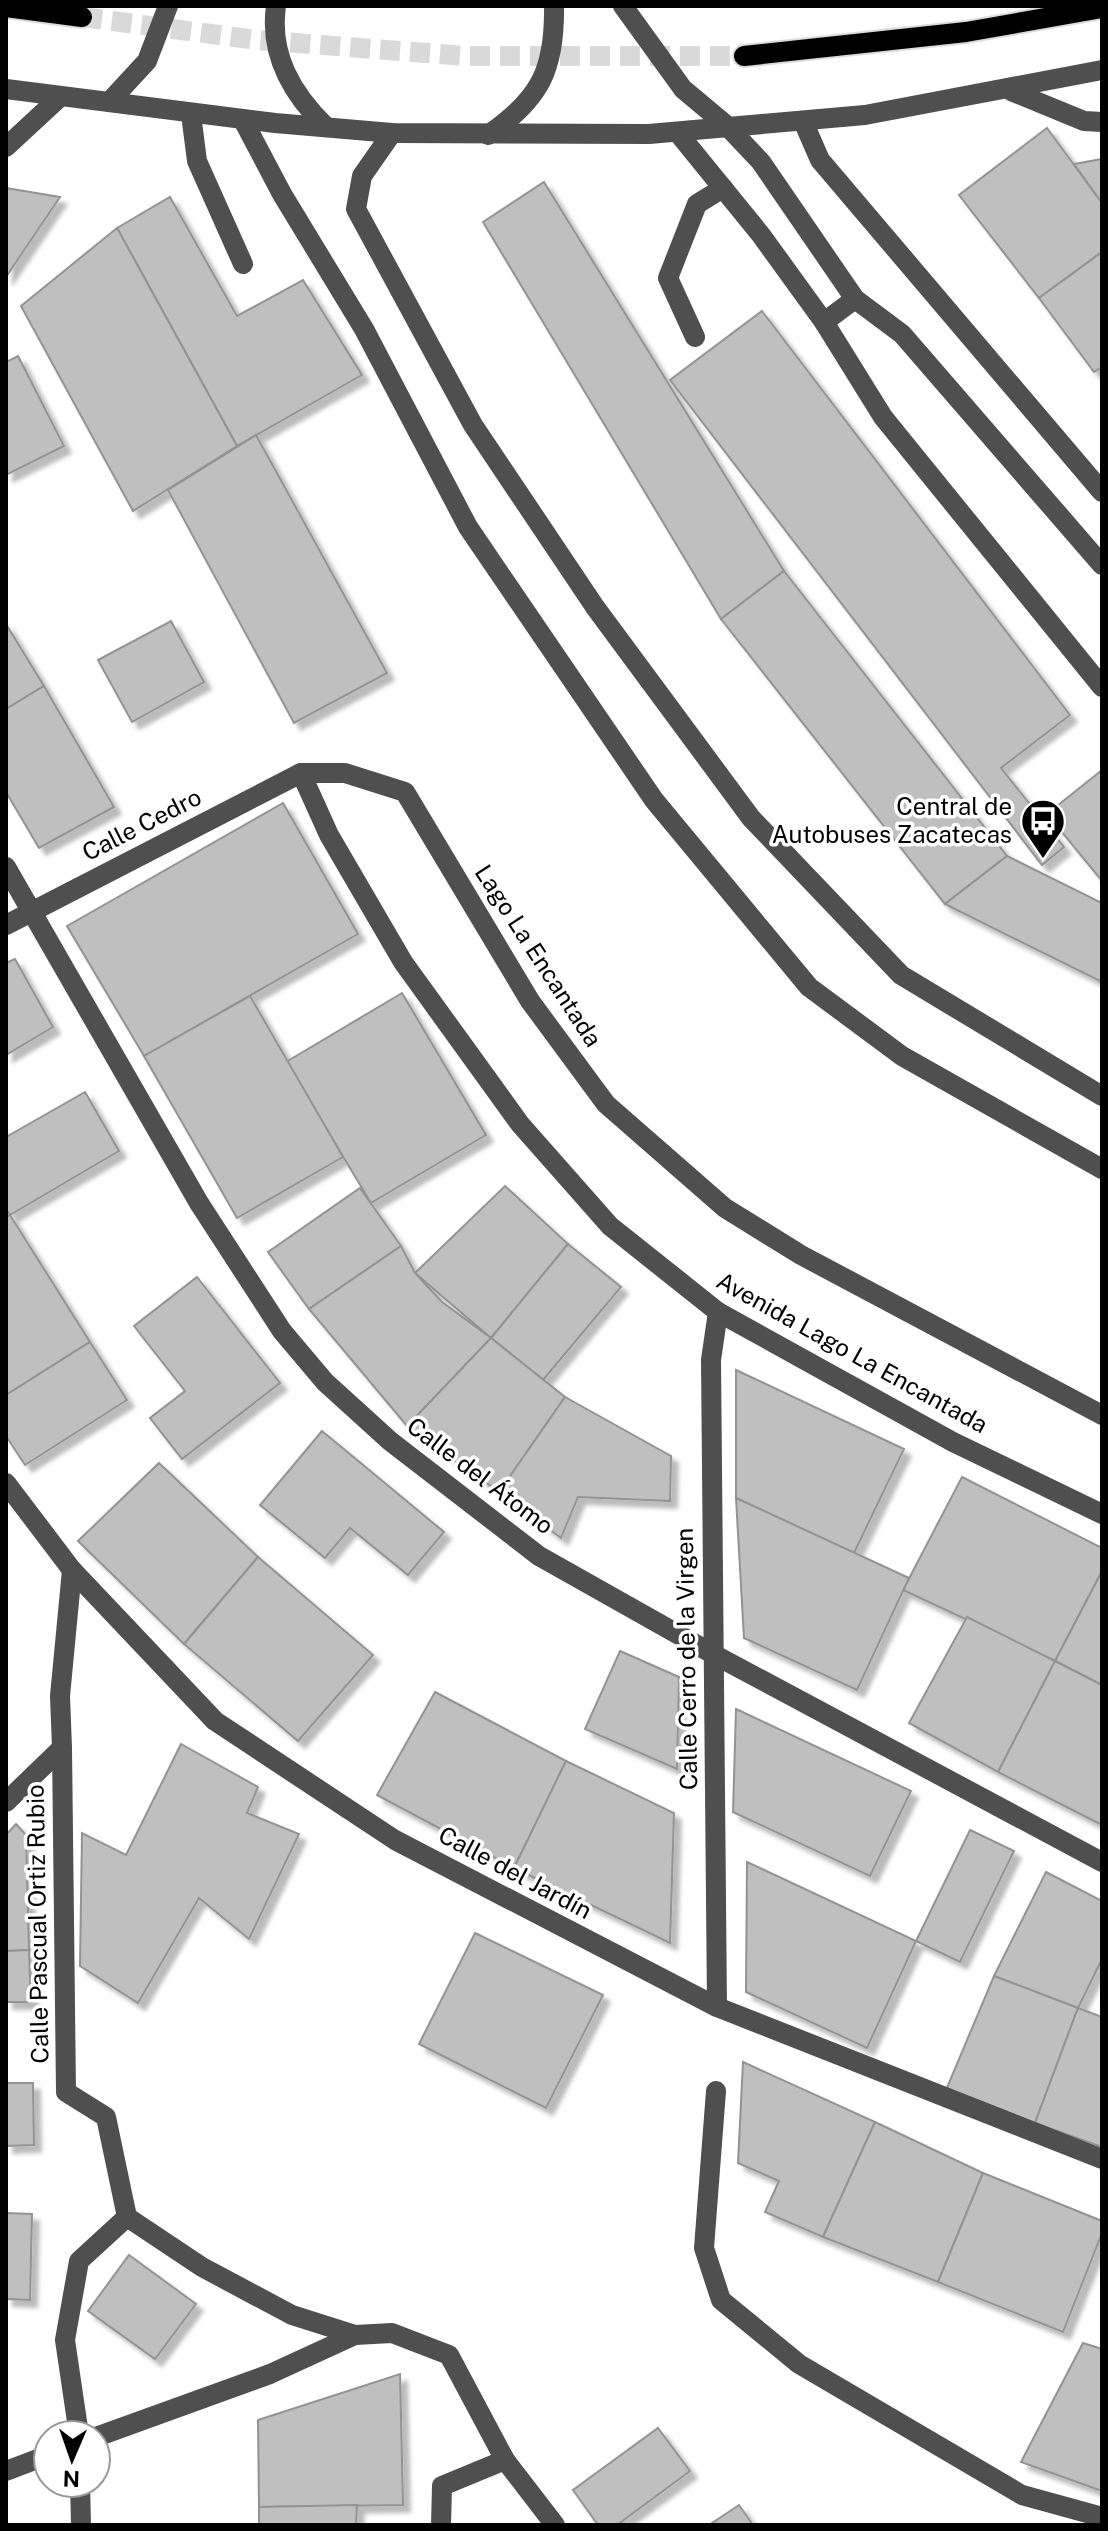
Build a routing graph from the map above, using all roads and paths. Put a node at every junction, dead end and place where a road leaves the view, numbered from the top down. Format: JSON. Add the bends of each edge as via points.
{"nodes":[{"id":1,"x":168,"y":6,"type":"edge"},
{"id":2,"x":276,"y":6,"type":"edge"},
{"id":3,"x":554,"y":6,"type":"edge"},
{"id":4,"x":623,"y":6,"type":"edge"},
{"id":5,"x":6,"y":7,"type":"edge"},
{"id":6,"x":1102,"y":8,"type":"edge"},
{"id":7,"x":82,"y":17,"type":"tunnel mouth"},
{"id":8,"x":744,"y":56,"type":"tunnel mouth"},
{"id":9,"x":1102,"y":70,"type":"edge"},
{"id":10,"x":6,"y":89,"type":"edge"},
{"id":11,"x":1007,"y":90,"type":"junction"},
{"id":12,"x":60,"y":97,"type":"junction"},
{"id":13,"x":111,"y":100,"type":"junction"},
{"id":14,"x":191,"y":114,"type":"junction"},
{"id":15,"x":243,"y":120,"type":"junction"},
{"id":16,"x":803,"y":121,"type":"junction"},
{"id":17,"x":1102,"y":122,"type":"edge"},
{"id":18,"x":726,"y":125,"type":"junction"},
{"id":19,"x":326,"y":127,"type":"junction"},
{"id":20,"x":392,"y":133,"type":"junction"},
{"id":21,"x":678,"y":133,"type":"junction"},
{"id":22,"x":488,"y":135,"type":"junction"},
{"id":23,"x":6,"y":147,"type":"edge"},
{"id":24,"x":723,"y":188,"type":"junction"},
{"id":25,"x":243,"y":264,"type":"dead end"},
{"id":26,"x":855,"y":299,"type":"junction"},
{"id":27,"x":824,"y":322,"type":"junction"},
{"id":28,"x":695,"y":337,"type":"dead end"},
{"id":29,"x":1102,"y":492,"type":"edge"},
{"id":30,"x":1102,"y":565,"type":"edge"},
{"id":31,"x":1102,"y":687,"type":"edge"},
{"id":32,"x":301,"y":773,"type":"junction"},
{"id":33,"x":6,"y":867,"type":"edge"},
{"id":34,"x":33,"y":910,"type":"junction"},
{"id":35,"x":6,"y":925,"type":"edge"},
{"id":36,"x":1102,"y":1096,"type":"edge"},
{"id":37,"x":1102,"y":1169,"type":"edge"},
{"id":38,"x":718,"y":1312,"type":"junction"},
{"id":39,"x":1102,"y":1415,"type":"edge"},
{"id":40,"x":6,"y":1483,"type":"edge"},
{"id":41,"x":1102,"y":1514,"type":"edge"},
{"id":42,"x":72,"y":1570,"type":"junction"},
{"id":43,"x":713,"y":1654,"type":"junction"},
{"id":44,"x":62,"y":1748,"type":"junction"},
{"id":45,"x":6,"y":1802,"type":"edge"},
{"id":46,"x":1102,"y":1862,"type":"edge"},
{"id":47,"x":717,"y":2007,"type":"junction"},
{"id":48,"x":716,"y":2091,"type":"dead end"},
{"id":49,"x":1102,"y":2159,"type":"edge"},
{"id":50,"x":127,"y":2217,"type":"junction"},
{"id":51,"x":355,"y":2335,"type":"junction"},
{"id":52,"x":77,"y":2419,"type":"edge"},
{"id":53,"x":112,"y":2431,"type":"edge"},
{"id":54,"x":505,"y":2460,"type":"junction"},
{"id":55,"x":32,"y":2461,"type":"edge"},
{"id":56,"x":6,"y":2471,"type":"edge"},
{"id":57,"x":80,"y":2499,"type":"edge"},
{"id":58,"x":1102,"y":2517,"type":"edge"},
{"id":59,"x":81,"y":2525,"type":"edge"},
{"id":60,"x":441,"y":2525,"type":"edge"},
{"id":61,"x":555,"y":2525,"type":"edge"}],
"edges":[{"from":1,"to":13,"type":"street","via":[[147,61]]},
{"from":2,"to":19,"type":"street","via":[[281,63],[300,101]]},
{"from":3,"to":22,"type":"street","via":[[555,37],[544,77],[522,111]]},
{"from":4,"to":18,"type":"street","via":[[683,89]]},
{"from":5,"to":7,"type":"main road"},
{"from":6,"to":8,"type":"main road","via":[[966,32]]},
{"from":9,"to":11,"type":"street"},
{"from":10,"to":12,"type":"street"},
{"from":11,"to":16,"type":"street"},
{"from":11,"to":17,"type":"street","via":[[1084,121]]},
{"from":12,"to":13,"type":"street"},
{"from":12,"to":23,"type":"street"},
{"from":13,"to":14,"type":"street"},
{"from":14,"to":15,"type":"street"},
{"from":14,"to":25,"type":"street","via":[[197,161]]},
{"from":15,"to":19,"type":"street"},
{"from":15,"to":37,"type":"street","via":[[364,329],[468,527],[654,800],[809,987],[902,1056]]},
{"from":16,"to":18,"type":"street"},
{"from":16,"to":29,"type":"street","via":[[820,160]]},
{"from":18,"to":21,"type":"street"},
{"from":18,"to":26,"type":"street","via":[[761,162]]},
{"from":19,"to":20,"type":"street"},
{"from":20,"to":22,"type":"street"},
{"from":20,"to":36,"type":"street","via":[[362,176],[356,209],[473,425],[595,607],[751,818],[901,975]]},
{"from":21,"to":22,"type":"street"},
{"from":21,"to":24,"type":"street"},
{"from":24,"to":27,"type":"street"},
{"from":24,"to":28,"type":"street","via":[[697,204],[668,278]]},
{"from":26,"to":27,"type":"street"},
{"from":26,"to":30,"type":"street","via":[[902,334]]},
{"from":27,"to":31,"type":"street","via":[[883,417]]},
{"from":32,"to":34,"type":"street","name":"Calle Cedro"},
{"from":32,"to":38,"type":"street","name":"Avenida Lago La Encantada","via":[[329,835],[403,962],[520,1124],[610,1226]]},
{"from":32,"to":39,"type":"street","name":"Lago La Encantada","via":[[345,773],[405,792],[530,1001],[606,1104],[725,1208],[801,1255]]},
{"from":33,"to":34,"type":"street","name":"Calle del Átomo"},
{"from":34,"to":35,"type":"street","name":"Calle Cedro"},
{"from":34,"to":43,"type":"street","name":"Calle del Átomo","via":[[199,1203],[282,1331],[325,1382],[390,1441],[539,1556]]},
{"from":38,"to":41,"type":"street","name":"Avenida Lago La Encantada","via":[[953,1442]]},
{"from":38,"to":43,"type":"street","name":"Calle Cerro de la Virgen","via":[[711,1360]]},
{"from":40,"to":42,"type":"street","name":"Calle del Jardín"},
{"from":42,"to":44,"type":"street","via":[[60,1696]]},
{"from":42,"to":47,"type":"street","name":"Calle del Jardín","via":[[215,1721],[395,1840]]},
{"from":43,"to":46,"type":"street","name":"Calle del Átomo"},
{"from":43,"to":47,"type":"street","name":"Calle Cerro de la Virgen"},
{"from":44,"to":45,"type":"street"},
{"from":44,"to":50,"type":"street","name":"Calle Pascual Ortiz Rubio","via":[[66,2092],[106,2117]]},
{"from":47,"to":49,"type":"street","name":"Calle del Jardín"},
{"from":48,"to":58,"type":"street","via":[[704,2248],[721,2300],[799,2364],[1022,2495]]},
{"from":50,"to":51,"type":"street","via":[[202,2267],[292,2315]]},
{"from":50,"to":52,"type":"street","via":[[79,2261],[65,2340]]},
{"from":51,"to":53,"type":"street","via":[[270,2374]]},
{"from":51,"to":54,"type":"street","via":[[392,2333],[449,2355]]},
{"from":54,"to":60,"type":"street","via":[[442,2486]]},
{"from":54,"to":61,"type":"street"},
{"from":55,"to":56,"type":"street"},
{"from":57,"to":59,"type":"street"}]}
